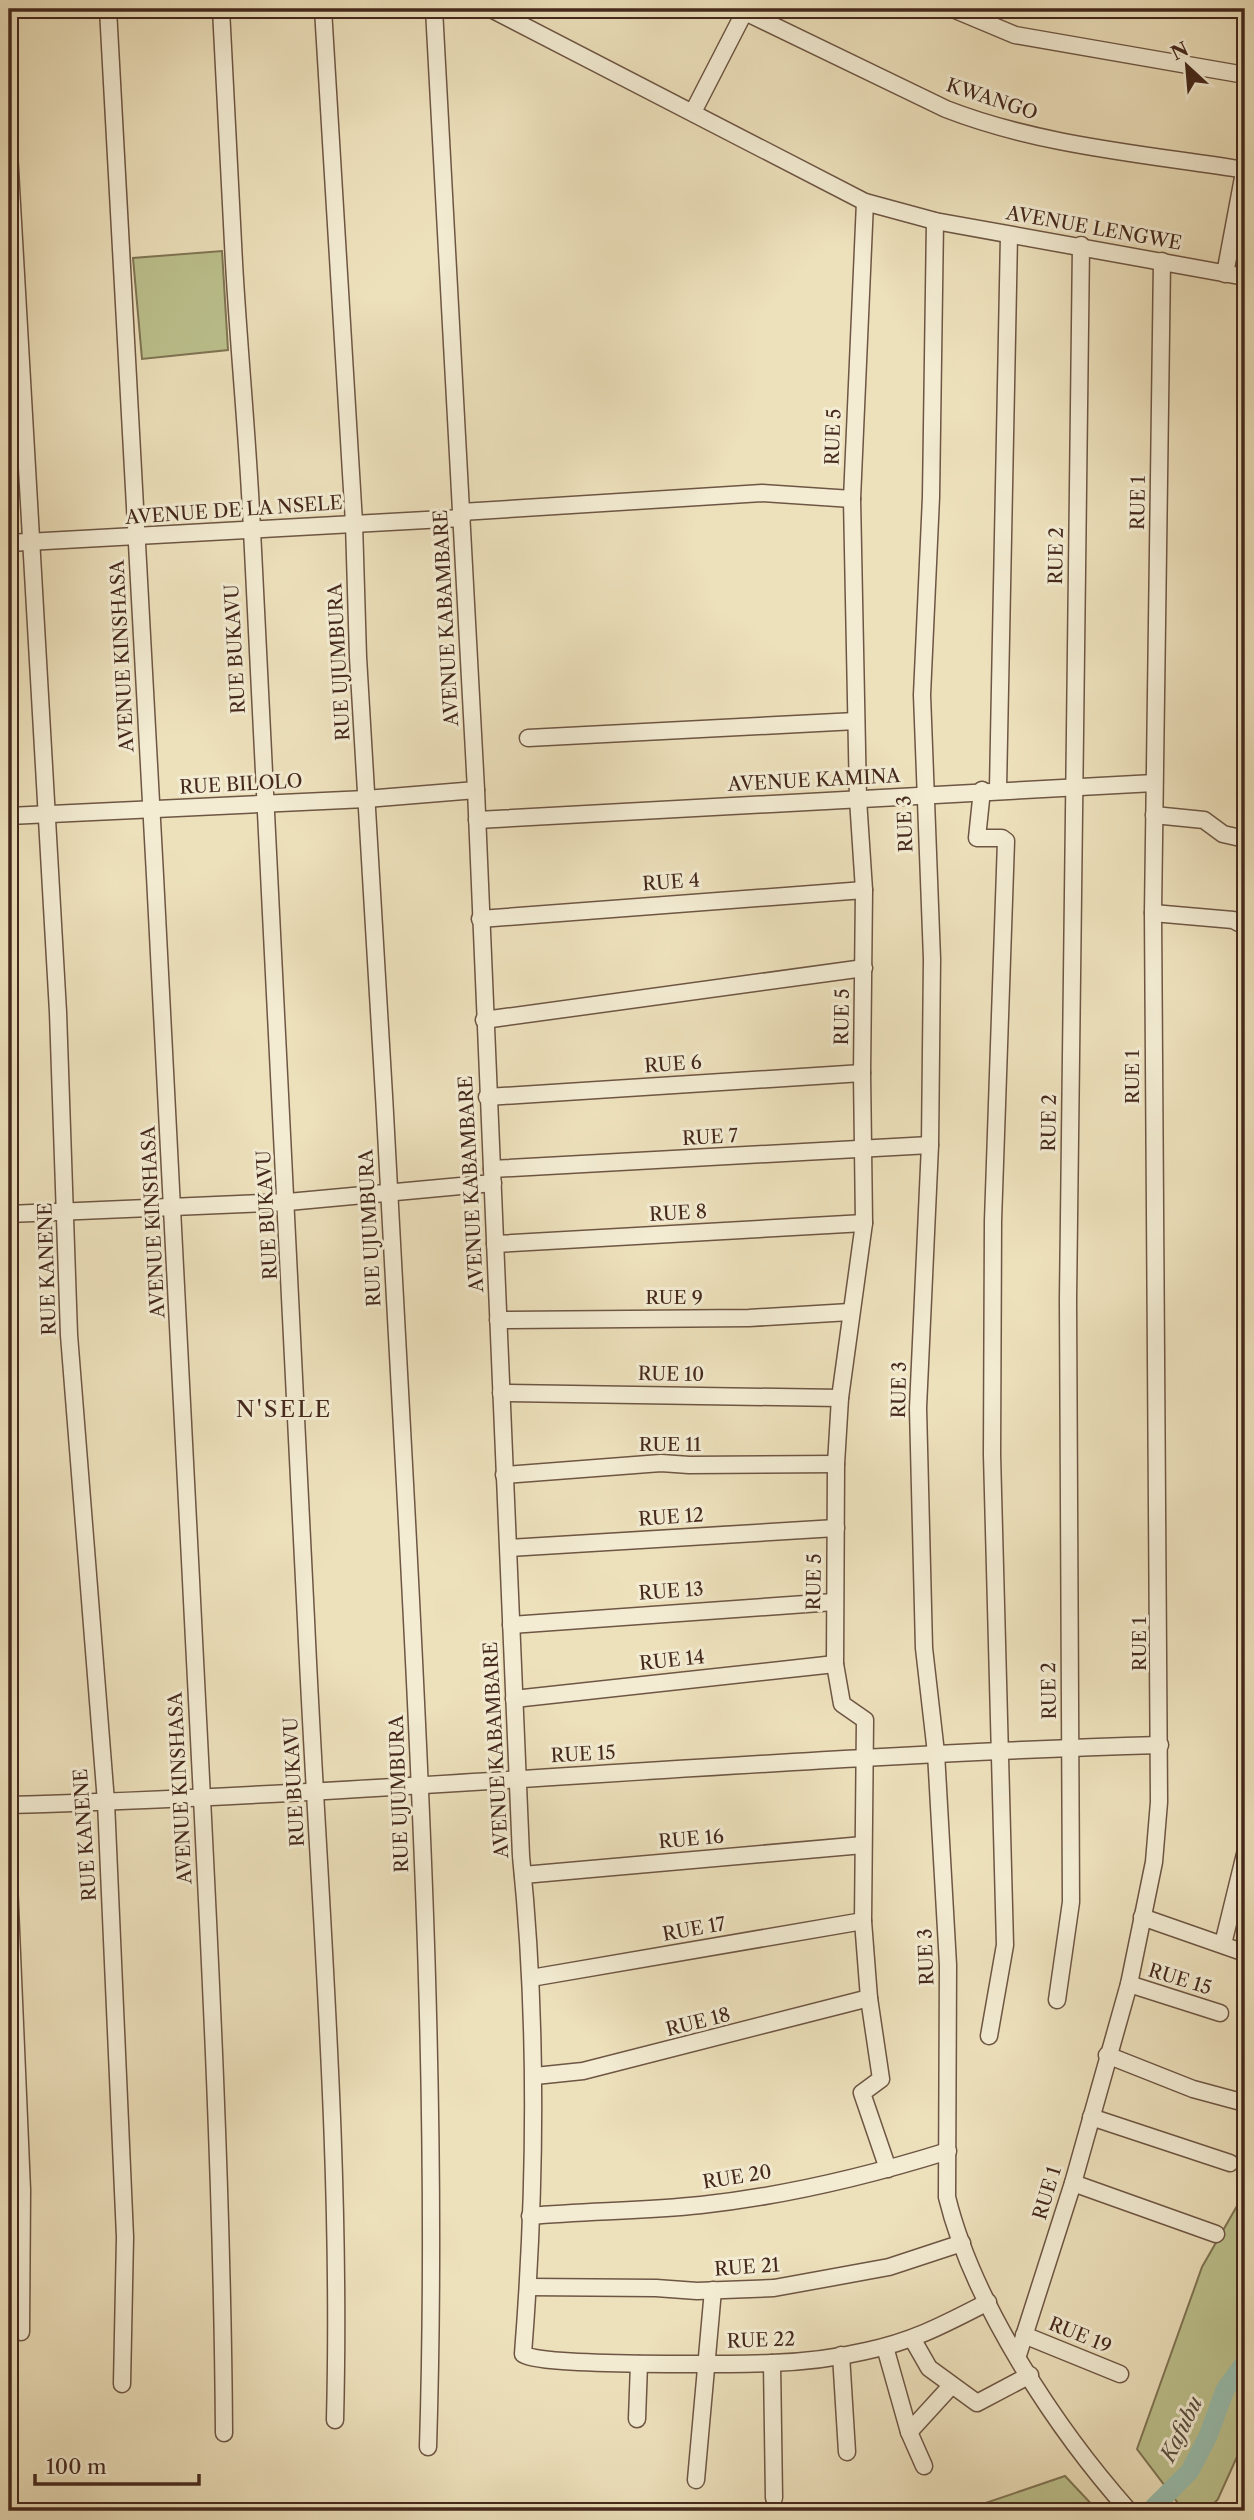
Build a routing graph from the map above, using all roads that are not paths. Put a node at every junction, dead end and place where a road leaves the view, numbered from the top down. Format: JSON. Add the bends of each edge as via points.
{"nodes":[{"id":1,"x":108,"y":9,"type":"edge"},
{"id":2,"x":221,"y":9,"type":"edge"},
{"id":3,"x":323,"y":9,"type":"edge"},
{"id":4,"x":434,"y":9,"type":"edge"},
{"id":5,"x":491,"y":9,"type":"edge"},
{"id":6,"x":953,"y":9,"type":"edge"},
{"id":7,"x":743,"y":10,"type":"edge"},
{"id":8,"x":1245,"y":75,"type":"edge"},
{"id":9,"x":692,"y":112,"type":"junction"},
{"id":10,"x":9,"y":152,"type":"edge"},
{"id":11,"x":1245,"y":169,"type":"edge"},
{"id":12,"x":865,"y":202,"type":"junction"},
{"id":13,"x":935,"y":221,"type":"junction"},
{"id":14,"x":1009,"y":235,"type":"junction"},
{"id":15,"x":1081,"y":246,"type":"junction"},
{"id":16,"x":1162,"y":261,"type":"junction"},
{"id":17,"x":1225,"y":274,"type":"junction"},
{"id":18,"x":1245,"y":277,"type":"edge"},
{"id":19,"x":852,"y":499,"type":"junction"},
{"id":20,"x":461,"y":515,"type":"junction"},
{"id":21,"x":354,"y":523,"type":"junction"},
{"id":22,"x":252,"y":530,"type":"junction"},
{"id":23,"x":137,"y":537,"type":"junction"},
{"id":24,"x":33,"y":541,"type":"junction"},
{"id":25,"x":9,"y":542,"type":"edge"},
{"id":26,"x":856,"y":721,"type":"junction"},
{"id":27,"x":528,"y":738,"type":"dead end"},
{"id":28,"x":1154,"y":783,"type":"junction"},
{"id":29,"x":1074,"y":785,"type":"junction"},
{"id":30,"x":476,"y":790,"type":"junction"},
{"id":31,"x":990,"y":790,"type":"junction"},
{"id":32,"x":925,"y":794,"type":"junction"},
{"id":33,"x":366,"y":799,"type":"junction"},
{"id":34,"x":858,"y":799,"type":"junction"},
{"id":35,"x":266,"y":802,"type":"junction"},
{"id":36,"x":150,"y":810,"type":"junction"},
{"id":37,"x":46,"y":814,"type":"junction"},
{"id":38,"x":1154,"y":815,"type":"junction"},
{"id":39,"x":9,"y":816,"type":"edge"},
{"id":40,"x":477,"y":820,"type":"junction"},
{"id":41,"x":1245,"y":839,"type":"edge"},
{"id":42,"x":864,"y":890,"type":"junction"},
{"id":43,"x":1153,"y":914,"type":"junction"},
{"id":44,"x":480,"y":919,"type":"junction"},
{"id":45,"x":1245,"y":926,"type":"edge"},
{"id":46,"x":1245,"y":932,"type":"edge"},
{"id":47,"x":864,"y":968,"type":"junction"},
{"id":48,"x":484,"y":1020,"type":"junction"},
{"id":49,"x":862,"y":1073,"type":"junction"},
{"id":50,"x":487,"y":1097,"type":"junction"},
{"id":51,"x":930,"y":1145,"type":"junction"},
{"id":52,"x":863,"y":1150,"type":"junction"},
{"id":53,"x":493,"y":1176,"type":"junction"},
{"id":54,"x":389,"y":1192,"type":"junction"},
{"id":55,"x":288,"y":1202,"type":"junction"},
{"id":56,"x":174,"y":1206,"type":"junction"},
{"id":57,"x":66,"y":1211,"type":"junction"},
{"id":58,"x":9,"y":1214,"type":"edge"},
{"id":59,"x":864,"y":1223,"type":"junction"},
{"id":60,"x":495,"y":1244,"type":"junction"},
{"id":61,"x":850,"y":1312,"type":"junction"},
{"id":62,"x":498,"y":1320,"type":"junction"},
{"id":63,"x":501,"y":1393,"type":"junction"},
{"id":64,"x":841,"y":1398,"type":"junction"},
{"id":65,"x":836,"y":1464,"type":"junction"},
{"id":66,"x":504,"y":1475,"type":"junction"},
{"id":67,"x":835,"y":1528,"type":"junction"},
{"id":68,"x":509,"y":1548,"type":"junction"},
{"id":69,"x":834,"y":1602,"type":"junction"},
{"id":70,"x":511,"y":1625,"type":"junction"},
{"id":71,"x":835,"y":1664,"type":"junction"},
{"id":72,"x":514,"y":1699,"type":"junction"},
{"id":73,"x":1160,"y":1745,"type":"junction"},
{"id":74,"x":1071,"y":1748,"type":"junction"},
{"id":75,"x":998,"y":1751,"type":"junction"},
{"id":76,"x":936,"y":1753,"type":"junction"},
{"id":77,"x":867,"y":1759,"type":"junction"},
{"id":78,"x":518,"y":1778,"type":"junction"},
{"id":79,"x":418,"y":1787,"type":"junction"},
{"id":80,"x":315,"y":1791,"type":"junction"},
{"id":81,"x":202,"y":1796,"type":"junction"},
{"id":82,"x":106,"y":1802,"type":"junction"},
{"id":83,"x":9,"y":1805,"type":"edge"},
{"id":84,"x":863,"y":1845,"type":"junction"},
{"id":85,"x":1245,"y":1854,"type":"edge"},
{"id":86,"x":523,"y":1875,"type":"junction"},
{"id":87,"x":9,"y":1884,"type":"edge"},
{"id":88,"x":1142,"y":1917,"type":"junction"},
{"id":89,"x":863,"y":1921,"type":"junction"},
{"id":90,"x":1223,"y":1944,"type":"junction"},
{"id":91,"x":1245,"y":1953,"type":"edge"},
{"id":92,"x":531,"y":1978,"type":"junction"},
{"id":93,"x":1129,"y":1984,"type":"junction"},
{"id":94,"x":869,"y":1998,"type":"junction"},
{"id":95,"x":1057,"y":2000,"type":"dead end"},
{"id":96,"x":1220,"y":2013,"type":"dead end"},
{"id":97,"x":989,"y":2036,"type":"dead end"},
{"id":98,"x":1107,"y":2055,"type":"junction"},
{"id":99,"x":535,"y":2076,"type":"junction"},
{"id":100,"x":1245,"y":2103,"type":"edge"},
{"id":101,"x":1091,"y":2117,"type":"junction"},
{"id":102,"x":948,"y":2151,"type":"junction"},
{"id":103,"x":1230,"y":2163,"type":"dead end"},
{"id":104,"x":888,"y":2169,"type":"junction"},
{"id":105,"x":1073,"y":2183,"type":"junction"},
{"id":106,"x":530,"y":2216,"type":"junction"},
{"id":107,"x":1216,"y":2234,"type":"dead end"},
{"id":108,"x":962,"y":2243,"type":"junction"},
{"id":109,"x":528,"y":2287,"type":"junction"},
{"id":110,"x":713,"y":2290,"type":"junction"},
{"id":111,"x":988,"y":2302,"type":"junction"},
{"id":112,"x":21,"y":2332,"type":"dead end"},
{"id":113,"x":1024,"y":2335,"type":"junction"},
{"id":114,"x":913,"y":2340,"type":"junction"},
{"id":115,"x":885,"y":2347,"type":"junction"},
{"id":116,"x":841,"y":2355,"type":"junction"},
{"id":117,"x":1018,"y":2355,"type":"junction"},
{"id":118,"x":524,"y":2357,"type":"joint"},
{"id":119,"x":708,"y":2363,"type":"junction"},
{"id":120,"x":772,"y":2363,"type":"junction"},
{"id":121,"x":639,"y":2364,"type":"junction"},
{"id":122,"x":1120,"y":2374,"type":"dead end"},
{"id":123,"x":1030,"y":2375,"type":"junction"},
{"id":124,"x":122,"y":2384,"type":"dead end"},
{"id":125,"x":951,"y":2386,"type":"junction"},
{"id":126,"x":637,"y":2419,"type":"dead end"},
{"id":127,"x":335,"y":2420,"type":"dead end"},
{"id":128,"x":909,"y":2432,"type":"junction"},
{"id":129,"x":224,"y":2433,"type":"dead end"},
{"id":130,"x":428,"y":2447,"type":"dead end"},
{"id":131,"x":847,"y":2452,"type":"dead end"},
{"id":132,"x":924,"y":2466,"type":"dead end"},
{"id":133,"x":696,"y":2480,"type":"dead end"},
{"id":134,"x":774,"y":2498,"type":"dead end"},
{"id":135,"x":1128,"y":2510,"type":"edge"}],
"edges":[{"from":1,"to":23,"type":"street","name":"AVENUE KINSHASA"},
{"from":2,"to":22,"type":"street","name":"RUE BUKAVU"},
{"from":3,"to":21,"type":"street","name":"RUE UJUMBURA"},
{"from":4,"to":20,"type":"street","name":"AVENUE KABAMBARE"},
{"from":5,"to":9,"type":"street","name":"AVENUE LENGWE"},
{"from":6,"to":8,"type":"street","via":[[1015,35]]},
{"from":7,"to":9,"type":"street"},
{"from":7,"to":11,"type":"street","name":"KWANGO","via":[[979,122],[1062,141]]},
{"from":9,"to":12,"type":"street","name":"AVENUE LENGWE"},
{"from":10,"to":24,"type":"street","name":"RUE KANENE"},
{"from":11,"to":17,"type":"street"},
{"from":12,"to":13,"type":"street","name":"AVENUE LENGWE"},
{"from":12,"to":19,"type":"street","name":"RUE 5"},
{"from":13,"to":14,"type":"street","name":"AVENUE LENGWE"},
{"from":13,"to":32,"type":"street","name":"RUE 3","via":[[931,497],[922,695]]},
{"from":14,"to":15,"type":"street","name":"AVENUE LENGWE"},
{"from":14,"to":31,"type":"street"},
{"from":15,"to":16,"type":"street","name":"AVENUE LENGWE"},
{"from":15,"to":29,"type":"street","name":"RUE 2"},
{"from":16,"to":17,"type":"street","name":"AVENUE LENGWE"},
{"from":16,"to":28,"type":"street","name":"RUE 1"},
{"from":17,"to":18,"type":"street","name":"AVENUE LENGWE"},
{"from":19,"to":20,"type":"street","name":"AVENUE DE LA NSELE","via":[[762,493]]},
{"from":19,"to":26,"type":"street","name":"RUE 5"},
{"from":20,"to":21,"type":"street","name":"AVENUE DE LA NSELE"},
{"from":20,"to":30,"type":"street","name":"AVENUE KABAMBARE"},
{"from":21,"to":22,"type":"street","name":"AVENUE DE LA NSELE"},
{"from":21,"to":33,"type":"street","name":"RUE UJUMBURA"},
{"from":22,"to":23,"type":"street","name":"AVENUE DE LA NSELE"},
{"from":22,"to":35,"type":"street","name":"RUE BUKAVU"},
{"from":23,"to":24,"type":"street","name":"AVENUE DE LA NSELE"},
{"from":23,"to":36,"type":"street","name":"AVENUE KINSHASA"},
{"from":24,"to":25,"type":"street","name":"AVENUE DE LA NSELE"},
{"from":24,"to":37,"type":"street","name":"RUE KANENE"},
{"from":26,"to":27,"type":"street"},
{"from":26,"to":34,"type":"street","name":"RUE 5"},
{"from":28,"to":29,"type":"street","name":"AVENUE KAMINA"},
{"from":28,"to":38,"type":"street","name":"RUE 1"},
{"from":29,"to":31,"type":"street","name":"AVENUE KAMINA"},
{"from":29,"to":74,"type":"street","name":"RUE 2","via":[[1068,1327]]},
{"from":30,"to":33,"type":"street","name":"RUE BILOLO"},
{"from":30,"to":40,"type":"street","name":"AVENUE KABAMBARE"},
{"from":31,"to":32,"type":"street","name":"AVENUE KAMINA"},
{"from":31,"to":75,"type":"street","via":[[977,838],[1006,841],[993,1221]]},
{"from":32,"to":34,"type":"street","name":"AVENUE KAMINA"},
{"from":32,"to":51,"type":"street","name":"RUE 3","via":[[932,959]]},
{"from":33,"to":35,"type":"street","name":"RUE BILOLO"},
{"from":33,"to":54,"type":"street","name":"RUE UJUMBURA"},
{"from":34,"to":40,"type":"street","name":"AVENUE KAMINA"},
{"from":34,"to":42,"type":"street","name":"RUE 5"},
{"from":35,"to":36,"type":"street","name":"RUE BILOLO"},
{"from":35,"to":55,"type":"street","name":"RUE BUKAVU"},
{"from":36,"to":37,"type":"street","name":"RUE BILOLO"},
{"from":36,"to":56,"type":"street","name":"AVENUE KINSHASA"},
{"from":37,"to":39,"type":"street","name":"RUE BILOLO"},
{"from":37,"to":57,"type":"street","name":"RUE KANENE"},
{"from":38,"to":41,"type":"street","via":[[1203,820],[1223,834]]},
{"from":38,"to":43,"type":"street","name":"RUE 1"},
{"from":40,"to":44,"type":"street","name":"AVENUE KABAMBARE"},
{"from":42,"to":44,"type":"street","name":"RUE 4"},
{"from":42,"to":47,"type":"street","name":"RUE 5"},
{"from":43,"to":45,"type":"street","via":[[1233,920]]},
{"from":43,"to":73,"type":"street","name":"RUE 1"},
{"from":44,"to":48,"type":"street","name":"AVENUE KABAMBARE"},
{"from":45,"to":46,"type":"street"},
{"from":47,"to":48,"type":"street","name":"RUE 5"},
{"from":47,"to":49,"type":"street","name":"RUE 5"},
{"from":48,"to":50,"type":"street","name":"AVENUE KABAMBARE"},
{"from":49,"to":50,"type":"street","name":"RUE 6"},
{"from":49,"to":52,"type":"street","name":"RUE 5"},
{"from":50,"to":53,"type":"street","name":"AVENUE KABAMBARE"},
{"from":51,"to":52,"type":"street","name":"RUE 7"},
{"from":51,"to":76,"type":"street","name":"RUE 3","via":[[918,1408],[924,1648]]},
{"from":52,"to":53,"type":"street","name":"RUE 7"},
{"from":52,"to":59,"type":"street","name":"RUE 5"},
{"from":53,"to":54,"type":"street","name":"RUE 7"},
{"from":53,"to":60,"type":"street","name":"AVENUE KABAMBARE"},
{"from":54,"to":55,"type":"street","name":"RUE 7"},
{"from":54,"to":79,"type":"street","name":"RUE UJUMBURA"},
{"from":55,"to":56,"type":"street","name":"RUE 7"},
{"from":55,"to":80,"type":"street","name":"RUE BUKAVU"},
{"from":56,"to":57,"type":"street","name":"RUE 7"},
{"from":56,"to":81,"type":"street","name":"AVENUE KINSHASA"},
{"from":57,"to":58,"type":"street","name":"RUE 7"},
{"from":57,"to":82,"type":"street","name":"RUE KANENE","via":[[69,1335]]},
{"from":59,"to":60,"type":"street","name":"RUE 8"},
{"from":59,"to":61,"type":"street","name":"RUE 5","via":[[861,1265]]},
{"from":60,"to":62,"type":"street","name":"AVENUE KABAMBARE"},
{"from":61,"to":62,"type":"street","name":"RUE 9","via":[[749,1318]]},
{"from":61,"to":64,"type":"street","name":"RUE 5"},
{"from":62,"to":63,"type":"street","name":"AVENUE KABAMBARE"},
{"from":63,"to":64,"type":"street","name":"RUE 10"},
{"from":63,"to":66,"type":"street","name":"AVENUE KABAMBARE"},
{"from":64,"to":65,"type":"street","name":"RUE 5"},
{"from":65,"to":66,"type":"street","name":"RUE 11","via":[[661,1463]]},
{"from":65,"to":67,"type":"street","name":"RUE 5"},
{"from":66,"to":68,"type":"street","name":"AVENUE KABAMBARE"},
{"from":67,"to":68,"type":"street","name":"RUE 12"},
{"from":67,"to":69,"type":"street","name":"RUE 5"},
{"from":68,"to":70,"type":"street","name":"AVENUE KABAMBARE"},
{"from":69,"to":70,"type":"street","name":"RUE 13"},
{"from":69,"to":71,"type":"street","name":"RUE 5"},
{"from":70,"to":72,"type":"street","name":"AVENUE KABAMBARE"},
{"from":71,"to":72,"type":"street","name":"RUE 14"},
{"from":71,"to":77,"type":"street","name":"RUE 5","via":[[842,1704],[865,1720]]},
{"from":72,"to":78,"type":"street","name":"AVENUE KABAMBARE"},
{"from":73,"to":74,"type":"street","name":"RUE 15"},
{"from":73,"to":88,"type":"street","name":"RUE 1","via":[[1154,1862]]},
{"from":74,"to":75,"type":"street","name":"RUE 15"},
{"from":74,"to":95,"type":"street","name":"RUE 2","via":[[1071,1902]]},
{"from":75,"to":76,"type":"street","name":"RUE 15"},
{"from":75,"to":97,"type":"street","via":[[1005,1945]]},
{"from":76,"to":77,"type":"street","name":"RUE 15"},
{"from":76,"to":102,"type":"street","name":"RUE 3","via":[[948,1965]]},
{"from":77,"to":78,"type":"street","name":"RUE 15"},
{"from":77,"to":84,"type":"street","name":"RUE 5"},
{"from":78,"to":79,"type":"street","name":"RUE 15"},
{"from":78,"to":86,"type":"street","name":"AVENUE KABAMBARE"},
{"from":79,"to":80,"type":"street","name":"RUE 15"},
{"from":79,"to":130,"type":"street","name":"RUE UJUMBURA","via":[[430,2087]]},
{"from":80,"to":81,"type":"street","name":"RUE 15"},
{"from":80,"to":127,"type":"street","name":"RUE BUKAVU","via":[[332,2078]]},
{"from":81,"to":82,"type":"street","name":"RUE 15"},
{"from":81,"to":129,"type":"street","name":"AVENUE KINSHASA","via":[[223,2252]]},
{"from":82,"to":83,"type":"street","name":"RUE 15"},
{"from":82,"to":124,"type":"street","name":"RUE KANENE","via":[[125,2237]]},
{"from":84,"to":86,"type":"street","name":"RUE 16"},
{"from":84,"to":89,"type":"street","name":"RUE 5"},
{"from":85,"to":90,"type":"street"},
{"from":86,"to":92,"type":"street","name":"AVENUE KABAMBARE"},
{"from":87,"to":112,"type":"street","via":[[22,2190]]},
{"from":88,"to":90,"type":"street"},
{"from":88,"to":93,"type":"street","name":"RUE 1"},
{"from":89,"to":92,"type":"street","name":"RUE 17"},
{"from":89,"to":94,"type":"street","name":"RUE 5"},
{"from":90,"to":91,"type":"street"},
{"from":92,"to":99,"type":"street","name":"AVENUE KABAMBARE"},
{"from":93,"to":96,"type":"street","name":"RUE 15"},
{"from":93,"to":98,"type":"street","name":"RUE 1"},
{"from":94,"to":99,"type":"street","name":"RUE 18","via":[[583,2071]]},
{"from":94,"to":104,"type":"street","name":"RUE 5","via":[[881,2079],[862,2093]]},
{"from":98,"to":100,"type":"street"},
{"from":98,"to":101,"type":"street","name":"RUE 1"},
{"from":99,"to":106,"type":"street","name":"AVENUE KABAMBARE"},
{"from":101,"to":103,"type":"street"},
{"from":101,"to":105,"type":"street","name":"RUE 1"},
{"from":102,"to":104,"type":"street","name":"RUE 20"},
{"from":102,"to":108,"type":"street","name":"RUE 3","via":[[947,2197]]},
{"from":104,"to":106,"type":"street","name":"RUE 20","via":[[701,2205]]},
{"from":105,"to":107,"type":"street"},
{"from":105,"to":113,"type":"street","name":"RUE 1"},
{"from":106,"to":109,"type":"street","name":"AVENUE KABAMBARE"},
{"from":108,"to":110,"type":"street","name":"RUE 21","via":[[831,2280]]},
{"from":108,"to":111,"type":"street","name":"RUE 3"},
{"from":109,"to":110,"type":"street","name":"RUE 21"},
{"from":109,"to":118,"type":"street","name":"AVENUE KABAMBARE"},
{"from":110,"to":119,"type":"street"},
{"from":111,"to":114,"type":"street","name":"RUE 22"},
{"from":111,"to":117,"type":"street","name":"RUE 3"},
{"from":113,"to":117,"type":"street","name":"RUE 1"},
{"from":113,"to":122,"type":"street","name":"RUE 19"},
{"from":114,"to":115,"type":"street","name":"RUE 22"},
{"from":114,"to":125,"type":"street","via":[[922,2360]]},
{"from":115,"to":116,"type":"street","name":"RUE 22"},
{"from":115,"to":128,"type":"street"},
{"from":116,"to":120,"type":"street","name":"RUE 22"},
{"from":116,"to":131,"type":"street"},
{"from":117,"to":123,"type":"street","name":"RUE 3"},
{"from":118,"to":121,"type":"street","name":"RUE 22"},
{"from":119,"to":120,"type":"street","name":"RUE 22"},
{"from":119,"to":121,"type":"street","name":"RUE 22"},
{"from":119,"to":133,"type":"street"},
{"from":120,"to":134,"type":"street"},
{"from":121,"to":126,"type":"street"},
{"from":123,"to":125,"type":"street","via":[[977,2403]]},
{"from":123,"to":135,"type":"street","name":"RUE 3","via":[[1058,2420]]},
{"from":125,"to":128,"type":"street"},
{"from":128,"to":132,"type":"street"}]}
